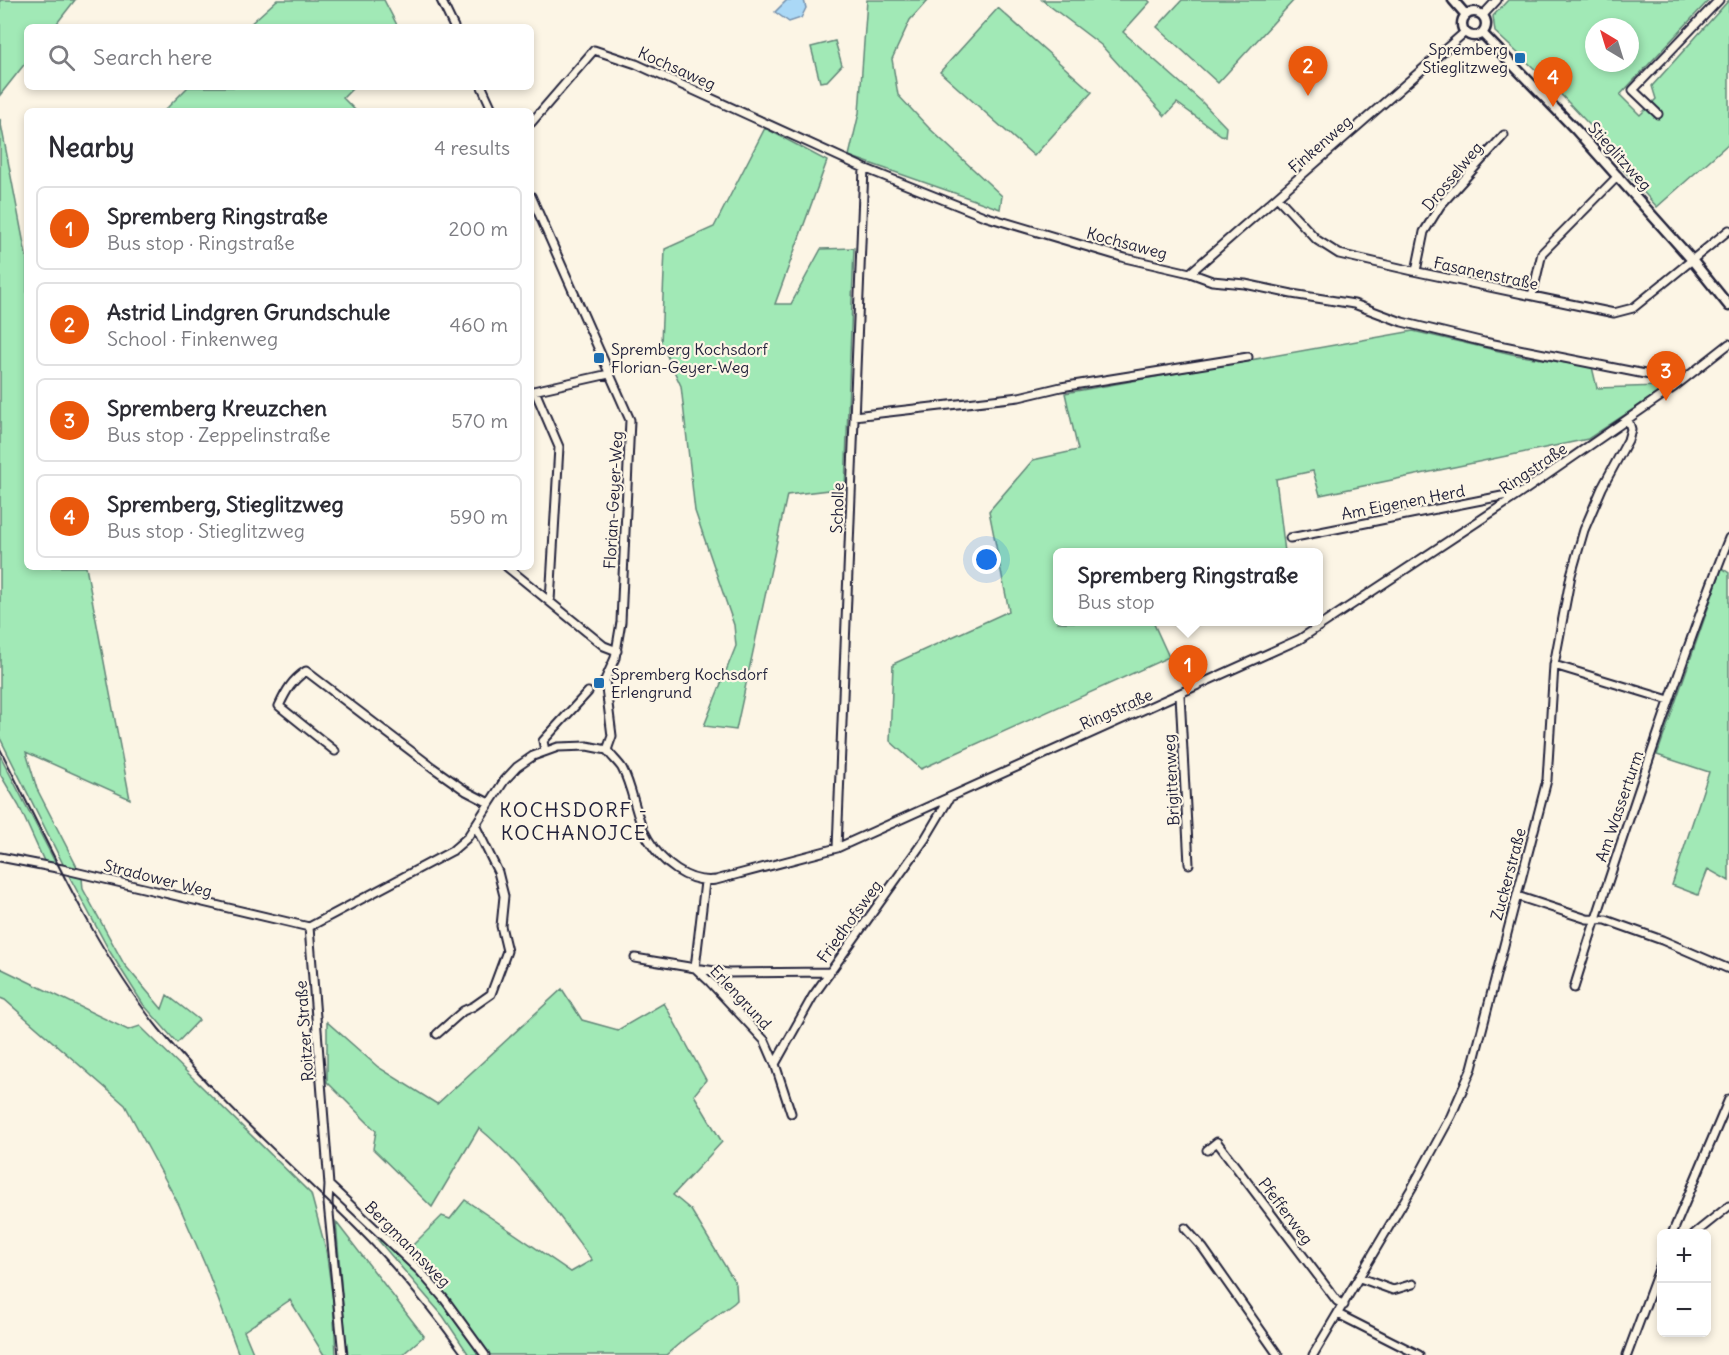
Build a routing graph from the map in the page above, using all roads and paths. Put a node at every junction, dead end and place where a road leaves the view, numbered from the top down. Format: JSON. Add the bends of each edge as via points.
{"nodes":[{"id":1,"x":441,"y":0,"type":"edge"},
{"id":2,"x":1453,"y":0,"type":"edge"},
{"id":3,"x":1497,"y":0,"type":"edge"},
{"id":4,"x":1719,"y":0,"type":"edge"},
{"id":5,"x":1466,"y":15,"type":"junction"},
{"id":6,"x":1483,"y":15,"type":"junction"},
{"id":7,"x":453,"y":24,"type":"edge"},
{"id":8,"x":1466,"y":32,"type":"junction"},
{"id":9,"x":1482,"y":33,"type":"junction"},
{"id":10,"x":483,"y":90,"type":"edge"},
{"id":11,"x":492,"y":108,"type":"edge"},
{"id":12,"x":1658,"y":114,"type":"dead end"},
{"id":13,"x":534,"y":120,"type":"edge"},
{"id":14,"x":1504,"y":135,"type":"dead end"},
{"id":15,"x":864,"y":168,"type":"junction"},
{"id":16,"x":1618,"y":176,"type":"junction"},
{"id":17,"x":1278,"y":198,"type":"junction"},
{"id":18,"x":534,"y":203,"type":"edge"},
{"id":19,"x":1729,"y":230,"type":"edge"},
{"id":20,"x":1692,"y":260,"type":"junction"},
{"id":21,"x":1416,"y":271,"type":"junction"},
{"id":22,"x":1190,"y":273,"type":"junction"},
{"id":23,"x":1532,"y":296,"type":"junction"},
{"id":24,"x":1729,"y":306,"type":"edge"},
{"id":25,"x":1729,"y":344,"type":"edge"},
{"id":26,"x":1248,"y":357,"type":"dead end"},
{"id":27,"x":609,"y":374,"type":"junction"},
{"id":28,"x":1674,"y":387,"type":"junction"},
{"id":29,"x":534,"y":391,"type":"edge"},
{"id":30,"x":534,"y":393,"type":"edge"},
{"id":31,"x":854,"y":416,"type":"junction"},
{"id":32,"x":1628,"y":419,"type":"junction"},
{"id":33,"x":1522,"y":492,"type":"junction"},
{"id":34,"x":1290,"y":538,"type":"dead end"},
{"id":35,"x":1729,"y":538,"type":"edge"},
{"id":36,"x":511,"y":570,"type":"edge"},
{"id":37,"x":550,"y":601,"type":"junction"},
{"id":38,"x":1323,"y":624,"type":"edge"},
{"id":39,"x":1320,"y":626,"type":"edge"},
{"id":40,"x":616,"y":651,"type":"junction"},
{"id":41,"x":1554,"y":665,"type":"junction"},
{"id":42,"x":588,"y":692,"type":"dead end"},
{"id":43,"x":1180,"y":695,"type":"junction"},
{"id":44,"x":1669,"y":700,"type":"junction"},
{"id":45,"x":607,"y":750,"type":"junction"},
{"id":46,"x":334,"y":751,"type":"dead end"},
{"id":47,"x":545,"y":751,"type":"junction"},
{"id":48,"x":950,"y":797,"type":"junction"},
{"id":49,"x":489,"y":803,"type":"junction"},
{"id":50,"x":475,"y":825,"type":"junction"},
{"id":51,"x":837,"y":848,"type":"junction"},
{"id":52,"x":0,"y":856,"type":"edge"},
{"id":53,"x":1189,"y":864,"type":"dead end"},
{"id":54,"x":705,"y":882,"type":"junction"},
{"id":55,"x":1517,"y":896,"type":"junction"},
{"id":56,"x":1595,"y":920,"type":"junction"},
{"id":57,"x":309,"y":927,"type":"junction"},
{"id":58,"x":635,"y":958,"type":"dead end"},
{"id":59,"x":695,"y":968,"type":"junction"},
{"id":60,"x":1729,"y":969,"type":"edge"},
{"id":61,"x":829,"y":972,"type":"junction"},
{"id":62,"x":1574,"y":988,"type":"dead end"},
{"id":63,"x":437,"y":1034,"type":"dead end"},
{"id":64,"x":775,"y":1064,"type":"junction"},
{"id":65,"x":1729,"y":1099,"type":"edge"},
{"id":66,"x":790,"y":1113,"type":"dead end"},
{"id":67,"x":1206,"y":1150,"type":"dead end"},
{"id":68,"x":329,"y":1185,"type":"junction"},
{"id":69,"x":1729,"y":1206,"type":"edge"},
{"id":70,"x":1185,"y":1228,"type":"dead end"},
{"id":71,"x":1674,"y":1229,"type":"edge"},
{"id":72,"x":1699,"y":1229,"type":"edge"},
{"id":73,"x":1657,"y":1274,"type":"edge"},
{"id":74,"x":1360,"y":1278,"type":"junction"},
{"id":75,"x":1413,"y":1284,"type":"dead end"},
{"id":76,"x":1344,"y":1305,"type":"junction"},
{"id":77,"x":1338,"y":1314,"type":"junction"},
{"id":78,"x":343,"y":1355,"type":"edge"},
{"id":79,"x":485,"y":1355,"type":"edge"},
{"id":80,"x":1278,"y":1355,"type":"edge"},
{"id":81,"x":1314,"y":1355,"type":"edge"},
{"id":82,"x":1419,"y":1355,"type":"edge"},
{"id":83,"x":1627,"y":1355,"type":"edge"}],
"edges":[{"from":1,"to":7,"type":"street"},
{"from":2,"to":5,"type":"street"},
{"from":3,"to":6,"type":"street"},
{"from":4,"to":12,"type":"street","via":[[1633,90]]},
{"from":5,"to":6,"type":"street"},
{"from":5,"to":8,"type":"street","via":[[1462,26]]},
{"from":6,"to":9,"type":"street","via":[[1486,26]]},
{"from":8,"to":9,"type":"street","via":[[1472,36]]},
{"from":8,"to":17,"type":"street","name":"Finkenweg"},
{"from":9,"to":16,"type":"street","name":"Stieglitzweg"},
{"from":10,"to":11,"type":"street"},
{"from":13,"to":15,"type":"street","name":"Kochsaweg","via":[[594,50],[636,64]]},
{"from":14,"to":21,"type":"street","name":"Drosselweg","via":[[1440,206],[1424,232]]},
{"from":15,"to":22,"type":"street","name":"Kochsaweg","via":[[984,216]]},
{"from":15,"to":31,"type":"street","name":"Scholle"},
{"from":16,"to":20,"type":"street","name":"Stieglitzweg"},
{"from":16,"to":23,"type":"street","via":[[1542,253]]},
{"from":17,"to":21,"type":"street","name":"Fasanenstraße","via":[[1317,240],[1339,254]]},
{"from":17,"to":22,"type":"street","name":"Finkenweg"},
{"from":18,"to":27,"type":"street","name":"Florian-Geyer-Weg"},
{"from":19,"to":20,"type":"street","name":"Fasanenstraße"},
{"from":20,"to":23,"type":"street","name":"Fasanenstraße","via":[[1633,308],[1614,314]]},
{"from":20,"to":24,"type":"street","name":"Stieglitzweg"},
{"from":21,"to":23,"type":"street","name":"Fasanenstraße"},
{"from":22,"to":28,"type":"street","name":"Kochsaweg","via":[[1212,281],[1354,304],[1401,322],[1660,377]]},
{"from":25,"to":28,"type":"street","name":"Ringstraße"},
{"from":26,"to":31,"type":"street","via":[[1019,397]]},
{"from":27,"to":29,"type":"street"},
{"from":27,"to":40,"type":"street","name":"Florian-Geyer-Weg","via":[[630,420],[621,622]]},
{"from":28,"to":32,"type":"street","name":"Ringstraße"},
{"from":30,"to":37,"type":"street","via":[[559,447]]},
{"from":31,"to":51,"type":"street","name":"Scholle"},
{"from":32,"to":33,"type":"street","name":"Ringstraße"},
{"from":32,"to":41,"type":"street","name":"Zuckerstraße","via":[[1628,440],[1584,530]]},
{"from":33,"to":34,"type":"street","name":"Am Eigenen Herd"},
{"from":33,"to":38,"type":"street","name":"Ringstraße"},
{"from":35,"to":44,"type":"street","name":"Am Wasserturm"},
{"from":36,"to":37,"type":"street"},
{"from":37,"to":40,"type":"street","via":[[604,646]]},
{"from":39,"to":43,"type":"street","name":"Ringstraße"},
{"from":40,"to":45,"type":"street","name":"Florian-Geyer-Weg","via":[[605,680],[612,736]]},
{"from":41,"to":44,"type":"street"},
{"from":41,"to":55,"type":"street","name":"Zuckerstraße","via":[[1547,780]]},
{"from":42,"to":47,"type":"street","via":[[543,741]]},
{"from":43,"to":48,"type":"street","name":"Ringstraße"},
{"from":43,"to":53,"type":"street","name":"Brigittenweg"},
{"from":44,"to":56,"type":"street","name":"Am Wasserturm"},
{"from":45,"to":47,"type":"street","via":[[587,746]]},
{"from":45,"to":54,"type":"street","via":[[622,768],[647,838],[685,876]]},
{"from":46,"to":49,"type":"street","via":[[279,706],[296,678],[306,672],[457,785]]},
{"from":47,"to":49,"type":"street","via":[[517,767]]},
{"from":48,"to":51,"type":"street","name":"Ringstraße"},
{"from":48,"to":61,"type":"street","name":"Friedhofsweg","via":[[925,839]]},
{"from":49,"to":50,"type":"street"},
{"from":50,"to":57,"type":"street","via":[[452,851]]},
{"from":50,"to":63,"type":"street","via":[[498,872],[504,896],[501,926],[507,951],[491,994],[463,1011]]},
{"from":51,"to":54,"type":"street","name":"Ringstraße"},
{"from":52,"to":57,"type":"street","name":"Stradower Weg"},
{"from":54,"to":59,"type":"street","name":"Erlengrund"},
{"from":55,"to":56,"type":"street"},
{"from":55,"to":74,"type":"street","name":"Zuckerstraße","via":[[1472,1068],[1451,1116]]},
{"from":56,"to":60,"type":"street","via":[[1606,920],[1662,940]]},
{"from":56,"to":62,"type":"street","name":"Am Wasserturm"},
{"from":57,"to":68,"type":"street","name":"Roitzer Straße"},
{"from":58,"to":59,"type":"street","name":"Erlengrund"},
{"from":59,"to":61,"type":"street","via":[[728,973]]},
{"from":59,"to":64,"type":"street","name":"Erlengrund","via":[[765,1041]]},
{"from":61,"to":64,"type":"street","name":"Friedhofsweg"},
{"from":64,"to":66,"type":"street","name":"Erlengrund"},
{"from":65,"to":71,"type":"street"},
{"from":67,"to":76,"type":"street","name":"Pfefferweg","via":[[1217,1142],[1337,1301]]},
{"from":68,"to":78,"type":"street","name":"Roitzer Straße"},
{"from":68,"to":79,"type":"street","name":"Bergmannsweg","via":[[420,1271]]},
{"from":69,"to":72,"type":"street"},
{"from":70,"to":80,"type":"street"},
{"from":73,"to":83,"type":"street"},
{"from":74,"to":75,"type":"street","via":[[1393,1290]]},
{"from":74,"to":76,"type":"street","name":"Zuckerstraße"},
{"from":76,"to":77,"type":"street","name":"Zuckerstraße"},
{"from":77,"to":81,"type":"street","name":"Zuckerstraße"},
{"from":77,"to":82,"type":"street"}]}
